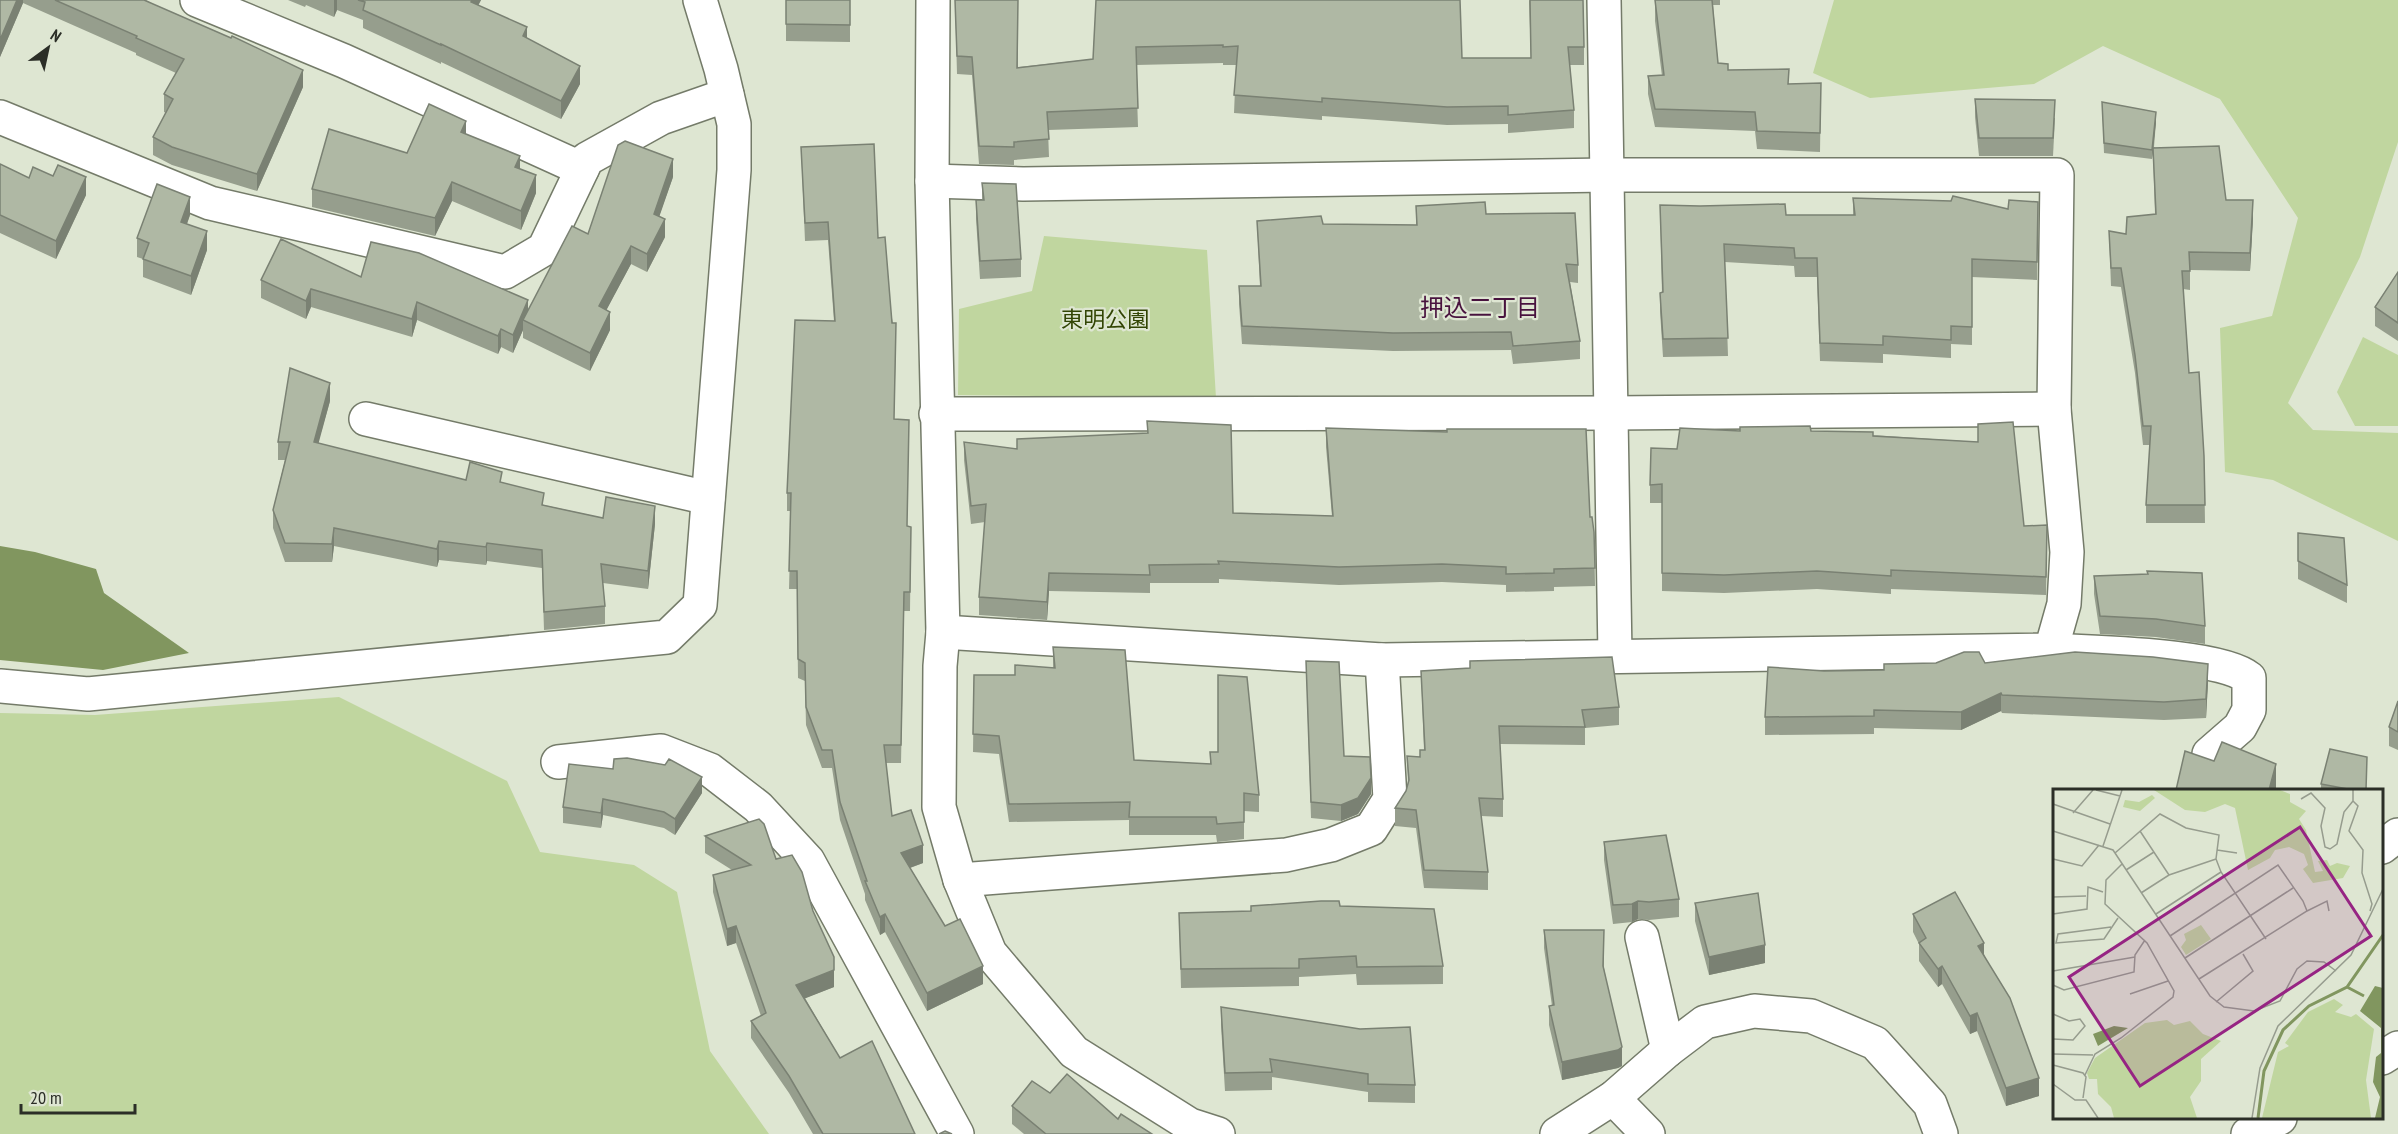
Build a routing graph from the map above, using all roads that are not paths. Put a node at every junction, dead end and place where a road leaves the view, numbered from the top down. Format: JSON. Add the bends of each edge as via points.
{"nodes":[{"id":1,"x":197,"y":0,"type":"edge"},
{"id":2,"x":700,"y":0,"type":"edge"},
{"id":3,"x":933,"y":0,"type":"edge"},
{"id":4,"x":1604,"y":0,"type":"edge"},
{"id":5,"x":727,"y":95,"type":"junction"},
{"id":6,"x":0,"y":117,"type":"edge"},
{"id":7,"x":582,"y":169,"type":"junction"},
{"id":8,"x":1608,"y":175,"type":"junction"},
{"id":9,"x":932,"y":181,"type":"junction"},
{"id":10,"x":2054,"y":409,"type":"junction"},
{"id":11,"x":1612,"y":412,"type":"junction"},
{"id":12,"x":936,"y":414,"type":"junction"},
{"id":13,"x":366,"y":419,"type":"dead end"},
{"id":14,"x":708,"y":498,"type":"junction"},
{"id":15,"x":943,"y":632,"type":"junction"},
{"id":16,"x":2051,"y":650,"type":"junction"},
{"id":17,"x":1615,"y":655,"type":"junction"},
{"id":18,"x":1382,"y":660,"type":"junction"},
{"id":19,"x":0,"y":686,"type":"edge"},
{"id":20,"x":2209,"y":754,"type":"dead end"},
{"id":21,"x":558,"y":762,"type":"dead end"},
{"id":22,"x":2398,"y":835,"type":"edge"},
{"id":23,"x":2383,"y":846,"type":"edge"},
{"id":24,"x":960,"y":880,"type":"junction"},
{"id":25,"x":1642,"y":938,"type":"dead end"},
{"id":26,"x":2398,"y":1048,"type":"edge"},
{"id":27,"x":1668,"y":1050,"type":"junction"},
{"id":28,"x":2383,"y":1057,"type":"edge"},
{"id":29,"x":1612,"y":1098,"type":"junction"},
{"id":30,"x":2278,"y":1119,"type":"edge"},
{"id":31,"x":957,"y":1134,"type":"edge"},
{"id":32,"x":1218,"y":1134,"type":"edge"},
{"id":33,"x":1557,"y":1134,"type":"edge"},
{"id":34,"x":1648,"y":1134,"type":"edge"},
{"id":35,"x":1941,"y":1134,"type":"edge"},
{"id":36,"x":2248,"y":1134,"type":"edge"}],
"edges":[{"from":1,"to":7,"type":"street","via":[[344,61]]},
{"from":2,"to":5,"type":"street"},
{"from":3,"to":9,"type":"street"},
{"from":4,"to":8,"type":"street"},
{"from":5,"to":7,"type":"street","via":[[661,118],[587,159]]},
{"from":5,"to":14,"type":"street","via":[[734,124],[734,170]]},
{"from":6,"to":7,"type":"street","via":[[210,203],[505,272],[544,249]]},
{"from":8,"to":9,"type":"street","via":[[1023,184]]},
{"from":8,"to":10,"type":"street","via":[[2057,175]]},
{"from":8,"to":11,"type":"street"},
{"from":9,"to":12,"type":"street"},
{"from":10,"to":11,"type":"street"},
{"from":10,"to":16,"type":"street","via":[[2067,552],[2064,604]]},
{"from":11,"to":12,"type":"street"},
{"from":11,"to":17,"type":"street"},
{"from":12,"to":15,"type":"street"},
{"from":13,"to":14,"type":"street"},
{"from":14,"to":19,"type":"street","via":[[700,605],[667,637],[88,694]]},
{"from":15,"to":18,"type":"street"},
{"from":15,"to":24,"type":"street","via":[[939,807]]},
{"from":16,"to":17,"type":"street"},
{"from":16,"to":20,"type":"street","via":[[2187,660],[2221,665],[2244,674],[2249,678],[2249,710],[2240,727]]},
{"from":17,"to":18,"type":"street"},
{"from":18,"to":24,"type":"street","via":[[1390,799],[1371,829],[1331,845],[1286,855]]},
{"from":21,"to":31,"type":"street","via":[[661,751],[710,770],[758,807],[808,861]]},
{"from":22,"to":23,"type":"street"},
{"from":24,"to":32,"type":"street","via":[[990,953],[1074,1052],[1190,1125]]},
{"from":25,"to":27,"type":"street"},
{"from":26,"to":28,"type":"street"},
{"from":27,"to":29,"type":"street"},
{"from":27,"to":35,"type":"street","via":[[1706,1022],[1754,1011],[1811,1016],[1875,1043],[1930,1104]]},
{"from":29,"to":33,"type":"street"},
{"from":29,"to":34,"type":"street"},
{"from":30,"to":36,"type":"street"}]}
